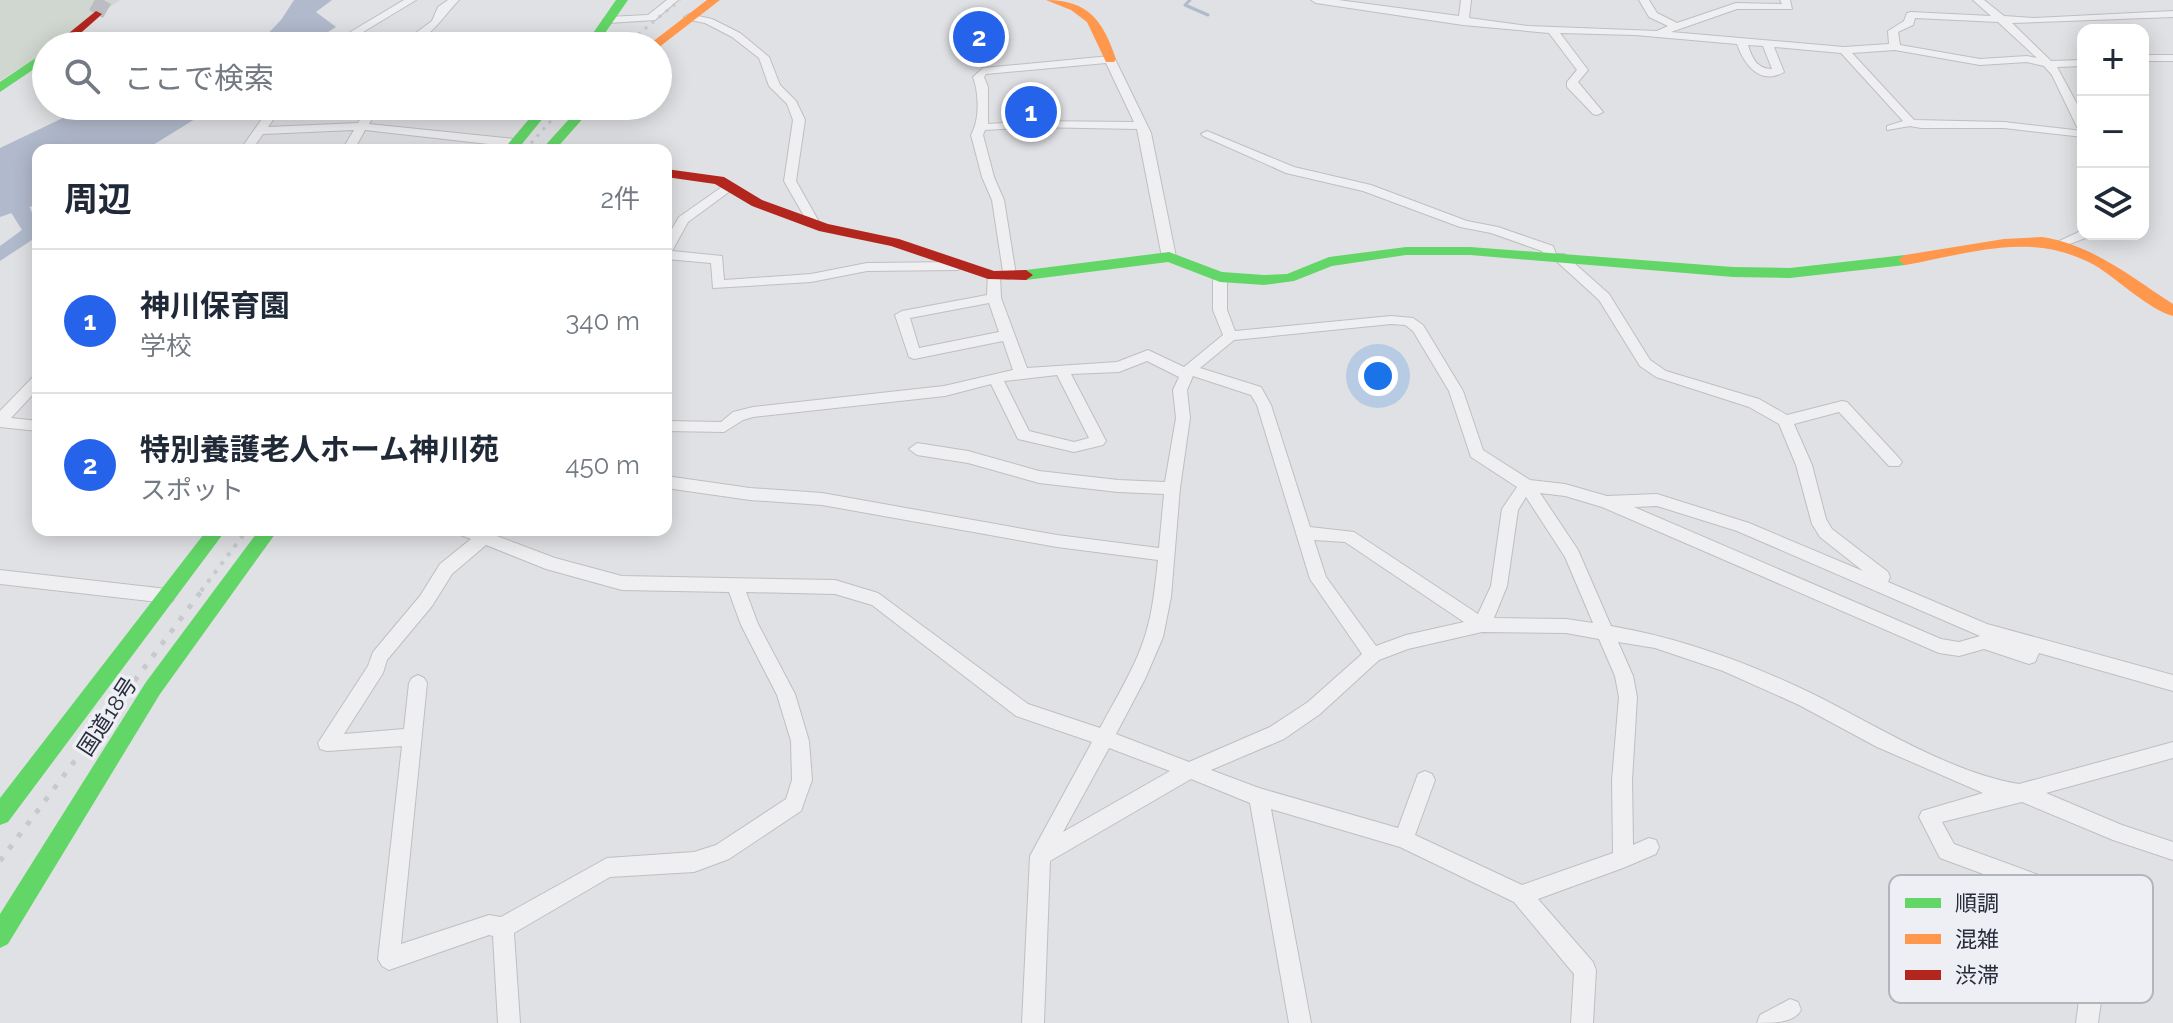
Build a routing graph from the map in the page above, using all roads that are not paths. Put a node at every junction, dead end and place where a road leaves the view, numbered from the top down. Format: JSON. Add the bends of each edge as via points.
{"nodes":[{"id":1,"x":411,"y":0,"type":"edge"},
{"id":2,"x":454,"y":0,"type":"edge"},
{"id":3,"x":622,"y":0,"type":"edge"},
{"id":4,"x":673,"y":0,"type":"edge"},
{"id":5,"x":714,"y":0,"type":"edge"},
{"id":6,"x":1052,"y":0,"type":"edge"},
{"id":7,"x":1316,"y":0,"type":"edge"},
{"id":8,"x":1466,"y":0,"type":"edge"},
{"id":9,"x":1644,"y":0,"type":"edge"},
{"id":10,"x":1785,"y":0,"type":"edge"},
{"id":11,"x":1978,"y":0,"type":"edge"},
{"id":12,"x":1346,"y":3,"type":"edge"},
{"id":13,"x":96,"y":14,"type":"tunnel mouth"},
{"id":14,"x":2173,"y":14,"type":"edge"},
{"id":15,"x":689,"y":17,"type":"junction"},
{"id":16,"x":2003,"y":19,"type":"junction"},
{"id":17,"x":608,"y":20,"type":"junction"},
{"id":18,"x":1463,"y":22,"type":"junction"},
{"id":19,"x":1675,"y":26,"type":"junction"},
{"id":20,"x":1553,"y":31,"type":"junction"},
{"id":21,"x":75,"y":32,"type":"edge"},
{"id":22,"x":356,"y":32,"type":"edge"},
{"id":23,"x":423,"y":32,"type":"edge"},
{"id":24,"x":600,"y":32,"type":"edge"},
{"id":25,"x":670,"y":32,"type":"edge"},
{"id":26,"x":1655,"y":34,"type":"junction"},
{"id":27,"x":1741,"y":40,"type":"junction"},
{"id":28,"x":1766,"y":42,"type":"junction"},
{"id":29,"x":1895,"y":47,"type":"junction"},
{"id":30,"x":1844,"y":50,"type":"junction"},
{"id":31,"x":2149,"y":58,"type":"edge"},
{"id":32,"x":2173,"y":58,"type":"edge"},
{"id":33,"x":1110,"y":59,"type":"junction"},
{"id":34,"x":2077,"y":63,"type":"edge"},
{"id":35,"x":2048,"y":64,"type":"junction"},
{"id":36,"x":32,"y":65,"type":"edge"},
{"id":37,"x":0,"y":88,"type":"edge"},
{"id":38,"x":1597,"y":112,"type":"dead end"},
{"id":39,"x":2077,"y":113,"type":"edge"},
{"id":40,"x":267,"y":120,"type":"edge"},
{"id":41,"x":364,"y":120,"type":"edge"},
{"id":42,"x":535,"y":120,"type":"edge"},
{"id":43,"x":575,"y":120,"type":"edge"},
{"id":44,"x":1910,"y":122,"type":"junction"},
{"id":45,"x":1141,"y":125,"type":"junction"},
{"id":46,"x":360,"y":126,"type":"junction"},
{"id":47,"x":982,"y":126,"type":"junction"},
{"id":48,"x":1891,"y":128,"type":"dead end"},
{"id":49,"x":259,"y":131,"type":"junction"},
{"id":50,"x":2077,"y":133,"type":"edge"},
{"id":51,"x":1207,"y":134,"type":"dead end"},
{"id":52,"x":250,"y":144,"type":"edge"},
{"id":53,"x":351,"y":144,"type":"edge"},
{"id":54,"x":498,"y":144,"type":"edge"},
{"id":55,"x":515,"y":144,"type":"edge"},
{"id":56,"x":553,"y":144,"type":"edge"},
{"id":57,"x":672,"y":174,"type":"edge"},
{"id":58,"x":729,"y":186,"type":"junction"},
{"id":59,"x":812,"y":220,"type":"junction"},
{"id":60,"x":2077,"y":236,"type":"edge"},
{"id":61,"x":672,"y":241,"type":"edge"},
{"id":62,"x":2059,"y":244,"type":"junction"},
{"id":63,"x":672,"y":253,"type":"edge"},
{"id":64,"x":1169,"y":257,"type":"junction"},
{"id":65,"x":1555,"y":257,"type":"junction"},
{"id":66,"x":958,"y":266,"type":"junction"},
{"id":67,"x":1001,"y":275,"type":"junction"},
{"id":68,"x":1220,"y":277,"type":"junction"},
{"id":69,"x":994,"y":298,"type":"junction"},
{"id":70,"x":2173,"y":311,"type":"edge"},
{"id":71,"x":1007,"y":335,"type":"junction"},
{"id":72,"x":1230,"y":336,"type":"junction"},
{"id":73,"x":1062,"y":370,"type":"junction"},
{"id":74,"x":1021,"y":372,"type":"junction"},
{"id":75,"x":1188,"y":372,"type":"junction"},
{"id":76,"x":996,"y":379,"type":"junction"},
{"id":77,"x":32,"y":386,"type":"edge"},
{"id":78,"x":0,"y":421,"type":"edge"},
{"id":79,"x":1785,"y":421,"type":"junction"},
{"id":80,"x":32,"y":425,"type":"edge"},
{"id":81,"x":672,"y":426,"type":"edge"},
{"id":82,"x":917,"y":449,"type":"dead end"},
{"id":83,"x":1894,"y":462,"type":"dead end"},
{"id":84,"x":672,"y":483,"type":"edge"},
{"id":85,"x":1526,"y":485,"type":"junction"},
{"id":86,"x":1172,"y":488,"type":"junction"},
{"id":87,"x":1607,"y":502,"type":"junction"},
{"id":88,"x":1305,"y":533,"type":"junction"},
{"id":89,"x":212,"y":536,"type":"edge"},
{"id":90,"x":265,"y":536,"type":"edge"},
{"id":91,"x":476,"y":536,"type":"edge"},
{"id":92,"x":482,"y":539,"type":"junction"},
{"id":93,"x":1167,"y":555,"type":"junction"},
{"id":94,"x":0,"y":577,"type":"edge"},
{"id":95,"x":736,"y":587,"type":"junction"},
{"id":96,"x":167,"y":596,"type":"junction"},
{"id":97,"x":1920,"y":603,"type":"junction"},
{"id":98,"x":1482,"y":625,"type":"junction"},
{"id":99,"x":1604,"y":630,"type":"junction"},
{"id":100,"x":2032,"y":644,"type":"junction"},
{"id":101,"x":1373,"y":655,"type":"junction"},
{"id":102,"x":418,"y":683,"type":"dead end"},
{"id":103,"x":2173,"y":683,"type":"edge"},
{"id":104,"x":412,"y":737,"type":"junction"},
{"id":105,"x":1103,"y":737,"type":"junction"},
{"id":106,"x":2173,"y":750,"type":"edge"},
{"id":107,"x":1190,"y":770,"type":"junction"},
{"id":108,"x":1425,"y":780,"type":"dead end"},
{"id":109,"x":2023,"y":793,"type":"junction"},
{"id":110,"x":1259,"y":797,"type":"junction"},
{"id":111,"x":0,"y":815,"type":"edge"},
{"id":112,"x":1404,"y":839,"type":"junction"},
{"id":113,"x":1649,"y":847,"type":"dead end"},
{"id":114,"x":2173,"y":851,"type":"edge"},
{"id":115,"x":1040,"y":856,"type":"junction"},
{"id":116,"x":1623,"y":859,"type":"junction"},
{"id":117,"x":2013,"y":875,"type":"edge"},
{"id":118,"x":1521,"y":895,"type":"junction"},
{"id":119,"x":503,"y":928,"type":"junction"},
{"id":120,"x":0,"y":936,"type":"edge"},
{"id":121,"x":2090,"y":1003,"type":"edge"},
{"id":122,"x":1790,"y":1010,"type":"dead end"},
{"id":123,"x":509,"y":1023,"type":"edge"},
{"id":124,"x":1033,"y":1023,"type":"edge"},
{"id":125,"x":1300,"y":1023,"type":"edge"},
{"id":126,"x":1582,"y":1023,"type":"edge"},
{"id":127,"x":1768,"y":1023,"type":"edge"},
{"id":128,"x":2087,"y":1023,"type":"edge"}],
"edges":[{"from":1,"to":22,"type":"street"},
{"from":2,"to":23,"type":"street"},
{"from":3,"to":17,"type":"main road"},
{"from":4,"to":17,"type":"street","via":[[651,18]]},
{"from":5,"to":15,"type":"main road"},
{"from":6,"to":33,"type":"main road","via":[[1093,16]]},
{"from":7,"to":12,"type":"street"},
{"from":8,"to":18,"type":"street"},
{"from":9,"to":19,"type":"street","via":[[1653,15]]},
{"from":10,"to":19,"type":"street","via":[[1788,7],[1736,6]]},
{"from":11,"to":16,"type":"street"},
{"from":12,"to":18,"type":"street"},
{"from":13,"to":21,"type":"main road"},
{"from":14,"to":16,"type":"street"},
{"from":15,"to":25,"type":"main road"},
{"from":15,"to":59,"type":"street","via":[[736,35],[764,57],[775,86],[792,103],[799,120],[790,181]]},
{"from":16,"to":29,"type":"street","via":[[1911,15],[1909,23],[1893,31]]},
{"from":16,"to":35,"type":"street"},
{"from":17,"to":24,"type":"main road"},
{"from":18,"to":20,"type":"street"},
{"from":19,"to":26,"type":"street"},
{"from":20,"to":26,"type":"street"},
{"from":20,"to":38,"type":"street","via":[[1583,70],[1573,87]]},
{"from":26,"to":27,"type":"street"},
{"from":27,"to":28,"type":"street"},
{"from":27,"to":28,"type":"street","via":[[1747,63],[1760,72],[1779,72]]},
{"from":28,"to":30,"type":"street"},
{"from":29,"to":30,"type":"street"},
{"from":29,"to":35,"type":"street","via":[[1955,60],[2027,59]]},
{"from":30,"to":44,"type":"street"},
{"from":31,"to":32,"type":"street"},
{"from":33,"to":45,"type":"street"},
{"from":33,"to":47,"type":"street","via":[[983,71],[978,77]]},
{"from":34,"to":35,"type":"street"},
{"from":35,"to":39,"type":"street","via":[[2063,81]]},
{"from":36,"to":37,"type":"main road"},
{"from":40,"to":49,"type":"street"},
{"from":41,"to":46,"type":"street"},
{"from":42,"to":55,"type":"main road"},
{"from":43,"to":56,"type":"main road"},
{"from":44,"to":48,"type":"street"},
{"from":44,"to":50,"type":"street"},
{"from":45,"to":47,"type":"street"},
{"from":45,"to":64,"type":"street"},
{"from":46,"to":49,"type":"street"},
{"from":46,"to":53,"type":"street"},
{"from":46,"to":54,"type":"street"},
{"from":47,"to":67,"type":"street","via":[[977,135],[998,200]]},
{"from":49,"to":52,"type":"street"},
{"from":51,"to":65,"type":"street","via":[[1290,170],[1367,188],[1548,249]]},
{"from":57,"to":58,"type":"main road"},
{"from":58,"to":59,"type":"main road","via":[[757,203]]},
{"from":58,"to":61,"type":"street","via":[[683,220]]},
{"from":59,"to":66,"type":"main road","via":[[824,228],[932,253]]},
{"from":60,"to":62,"type":"street"},
{"from":62,"to":65,"type":"main road","via":[[2029,242],[1790,273]]},
{"from":62,"to":70,"type":"main road"},
{"from":63,"to":66,"type":"street","via":[[717,259],[718,285],[811,278],[867,267]]},
{"from":64,"to":67,"type":"main road"},
{"from":64,"to":68,"type":"main road"},
{"from":65,"to":68,"type":"main road","via":[[1406,251],[1329,262],[1289,278]]},
{"from":65,"to":79,"type":"street","via":[[1604,297],[1645,363],[1661,374],[1754,403]]},
{"from":66,"to":67,"type":"main road"},
{"from":67,"to":69,"type":"street"},
{"from":68,"to":72,"type":"street","via":[[1220,310]]},
{"from":69,"to":71,"type":"street"},
{"from":69,"to":71,"type":"street","via":[[902,315],[914,354]]},
{"from":71,"to":74,"type":"street"},
{"from":72,"to":75,"type":"street"},
{"from":72,"to":85,"type":"street","via":[[1408,321],[1418,328],[1456,391],[1476,453]]},
{"from":73,"to":74,"type":"street"},
{"from":73,"to":75,"type":"street","via":[[1119,367],[1148,355]]},
{"from":73,"to":76,"type":"street","via":[[1098,441],[1074,447],[1023,435]]},
{"from":74,"to":76,"type":"street"},
{"from":75,"to":86,"type":"street","via":[[1180,390],[1183,418]]},
{"from":75,"to":88,"type":"street","via":[[1256,391]]},
{"from":76,"to":81,"type":"street","via":[[945,391],[753,412],[724,427]]},
{"from":77,"to":78,"type":"street"},
{"from":78,"to":80,"type":"street"},
{"from":79,"to":83,"type":"street","via":[[1842,406]]},
{"from":79,"to":97,"type":"street","via":[[1826,533]]},
{"from":82,"to":86,"type":"street","via":[[1039,477]]},
{"from":84,"to":93,"type":"street","via":[[822,499]]},
{"from":85,"to":87,"type":"street"},
{"from":85,"to":98,"type":"street","via":[[1510,509],[1499,586]]},
{"from":85,"to":99,"type":"street","via":[[1572,555]]},
{"from":86,"to":93,"type":"street"},
{"from":87,"to":97,"type":"street","via":[[1657,500],[1743,527]]},
{"from":87,"to":100,"type":"street","via":[[1939,646],[1959,649],[1984,642],[2029,657]]},
{"from":88,"to":98,"type":"street","via":[[1348,536]]},
{"from":88,"to":101,"type":"street","via":[[1318,579]]},
{"from":89,"to":96,"type":"main road"},
{"from":90,"to":120,"type":"main road","name":"国道18号","via":[[153,688]]},
{"from":91,"to":92,"type":"street"},
{"from":92,"to":95,"type":"street","via":[[622,583]]},
{"from":92,"to":104,"type":"street","via":[[446,569],[379,657],[327,743]]},
{"from":93,"to":105,"type":"street","via":[[1154,637]]},
{"from":94,"to":96,"type":"street"},
{"from":95,"to":105,"type":"street","via":[[835,587],[878,600],[1022,710]]},
{"from":95,"to":119,"type":"street","via":[[786,694],[800,741],[802,780],[794,805],[722,852],[694,862],[607,868]]},
{"from":96,"to":111,"type":"main road"},
{"from":97,"to":100,"type":"street"},
{"from":98,"to":99,"type":"street"},
{"from":98,"to":101,"type":"street"},
{"from":99,"to":109,"type":"street","via":[[1728,665],[1992,788]]},
{"from":99,"to":116,"type":"street","via":[[1628,697]]},
{"from":100,"to":103,"type":"street"},
{"from":101,"to":107,"type":"street","via":[[1277,733]]},
{"from":102,"to":104,"type":"street"},
{"from":104,"to":119,"type":"street","via":[[389,959],[489,925]]},
{"from":105,"to":107,"type":"street"},
{"from":105,"to":115,"type":"street"},
{"from":106,"to":109,"type":"street"},
{"from":107,"to":110,"type":"street"},
{"from":107,"to":115,"type":"street"},
{"from":108,"to":112,"type":"street"},
{"from":109,"to":114,"type":"street"},
{"from":109,"to":117,"type":"street","via":[[1929,817],[1947,851]]},
{"from":110,"to":112,"type":"street"},
{"from":110,"to":125,"type":"street"},
{"from":112,"to":118,"type":"street"},
{"from":113,"to":116,"type":"street"},
{"from":115,"to":124,"type":"street"},
{"from":116,"to":118,"type":"street"},
{"from":118,"to":126,"type":"street","via":[[1585,970]]},
{"from":119,"to":123,"type":"street"},
{"from":121,"to":128,"type":"street"},
{"from":122,"to":127,"type":"street"}]}
